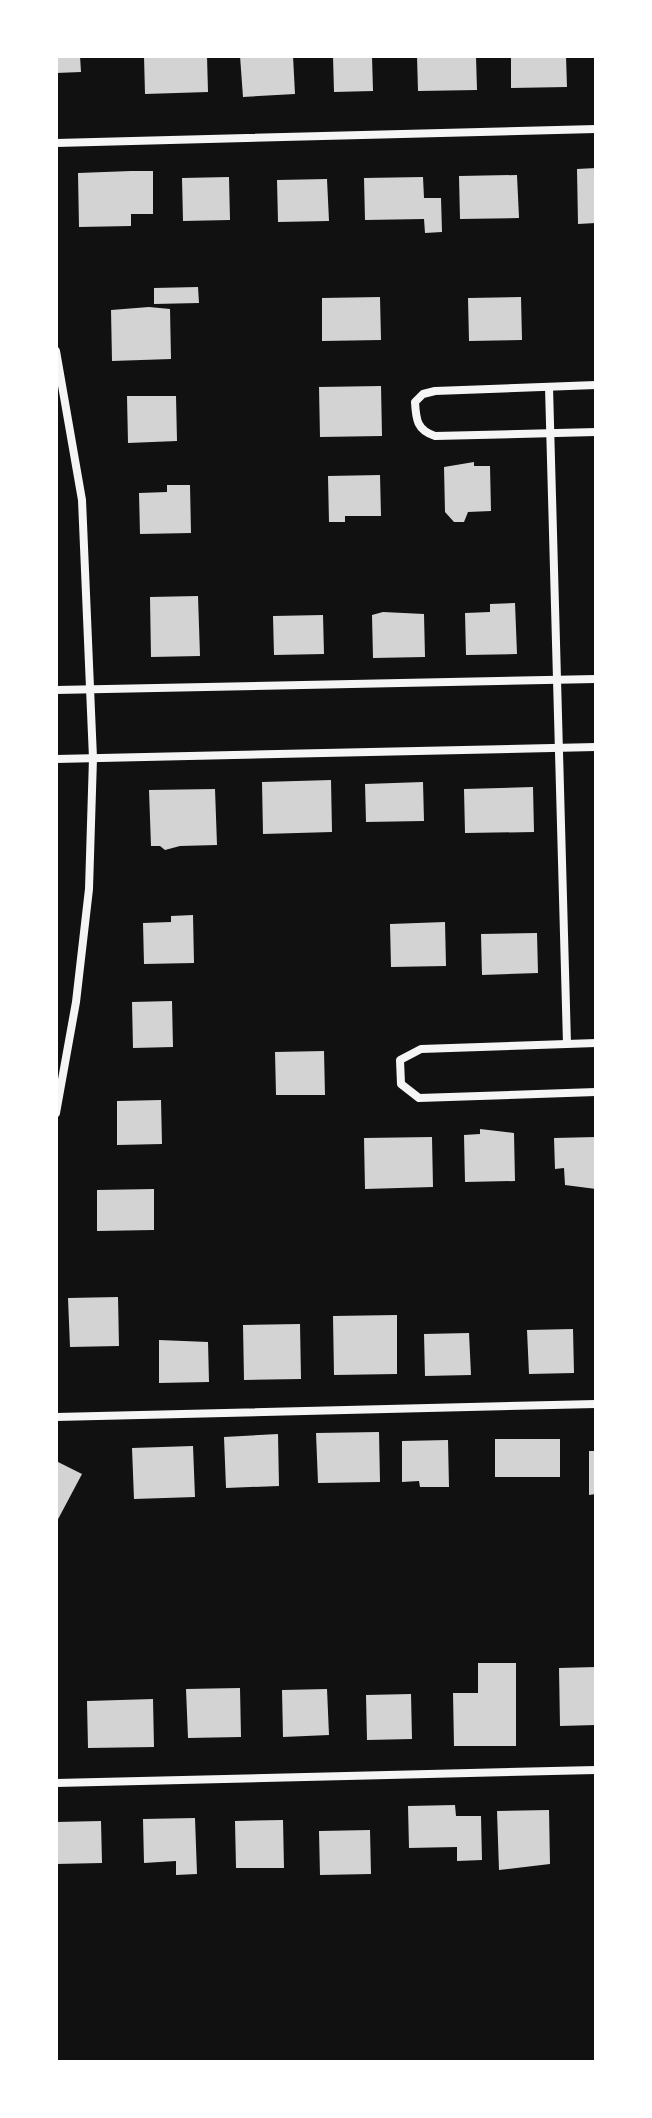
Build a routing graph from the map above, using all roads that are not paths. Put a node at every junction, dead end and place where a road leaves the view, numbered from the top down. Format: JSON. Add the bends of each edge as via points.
{"nodes":[{"id":1,"x":596,"y":129,"type":"edge"},
{"id":2,"x":56,"y":143,"type":"edge"},
{"id":3,"x":56,"y":351,"type":"edge"},
{"id":4,"x":596,"y":385,"type":"edge"},
{"id":5,"x":549,"y":387,"type":"junction"},
{"id":6,"x":596,"y":432,"type":"edge"},
{"id":7,"x":553,"y":434,"type":"junction"},
{"id":8,"x":596,"y":679,"type":"edge"},
{"id":9,"x":558,"y":680,"type":"junction"},
{"id":10,"x":91,"y":689,"type":"junction"},
{"id":11,"x":56,"y":690,"type":"edge"},
{"id":12,"x":596,"y":747,"type":"edge"},
{"id":13,"x":559,"y":749,"type":"junction"},
{"id":14,"x":93,"y":758,"type":"junction"},
{"id":15,"x":56,"y":759,"type":"edge"},
{"id":16,"x":596,"y":1043,"type":"edge"},
{"id":17,"x":567,"y":1044,"type":"junction"},
{"id":18,"x":596,"y":1092,"type":"edge"},
{"id":19,"x":56,"y":1113,"type":"edge"},
{"id":20,"x":596,"y":1404,"type":"edge"},
{"id":21,"x":56,"y":1417,"type":"edge"},
{"id":22,"x":596,"y":1770,"type":"edge"},
{"id":23,"x":56,"y":1783,"type":"edge"}],
"edges":[{"from":1,"to":2,"type":"street"},
{"from":3,"to":10,"type":"street","via":[[82,500]]},
{"from":4,"to":5,"type":"street"},
{"from":5,"to":7,"type":"street"},
{"from":5,"to":7,"type":"street","via":[[423,394],[415,402],[416,421],[435,436]]},
{"from":6,"to":7,"type":"street"},
{"from":7,"to":9,"type":"street"},
{"from":8,"to":9,"type":"street"},
{"from":9,"to":10,"type":"street"},
{"from":9,"to":13,"type":"street"},
{"from":10,"to":11,"type":"street"},
{"from":10,"to":14,"type":"street"},
{"from":12,"to":13,"type":"street"},
{"from":13,"to":14,"type":"street"},
{"from":13,"to":17,"type":"street"},
{"from":14,"to":15,"type":"street"},
{"from":14,"to":19,"type":"street","via":[[89,889]]},
{"from":16,"to":17,"type":"street"},
{"from":17,"to":18,"type":"street","via":[[421,1049],[400,1060],[401,1084],[419,1098]]},
{"from":20,"to":21,"type":"street"},
{"from":22,"to":23,"type":"street"}]}
